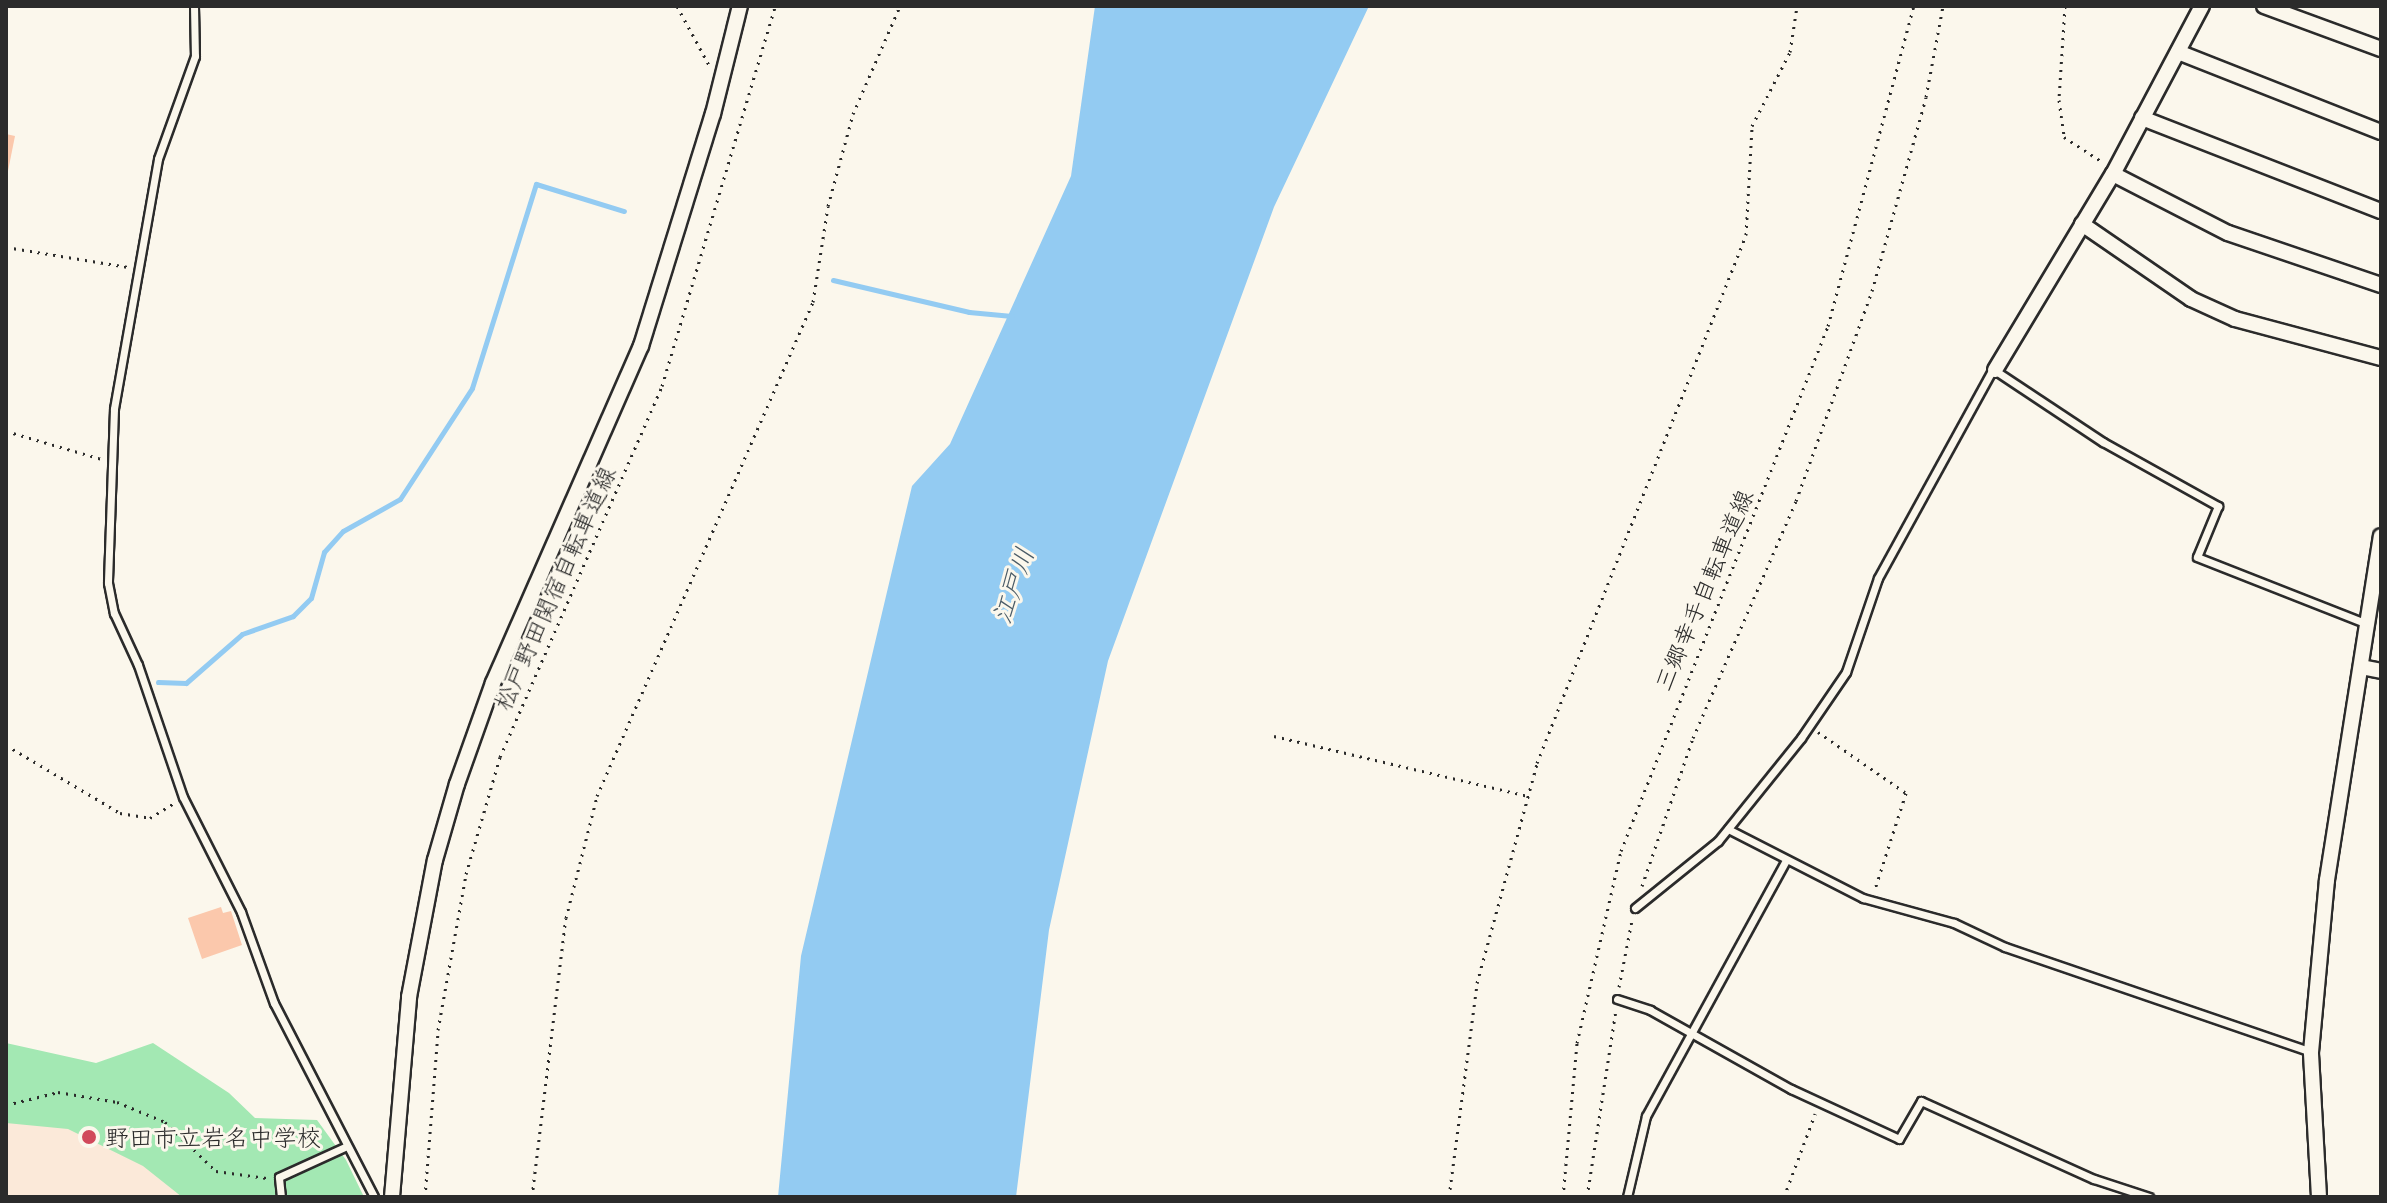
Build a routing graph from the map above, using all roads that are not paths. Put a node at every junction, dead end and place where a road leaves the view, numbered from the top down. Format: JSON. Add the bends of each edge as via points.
{"nodes":[{"id":1,"x":194,"y":6,"type":"edge"},
{"id":2,"x":740,"y":6,"type":"edge"},
{"id":3,"x":2202,"y":6,"type":"edge"},
{"id":4,"x":2264,"y":6,"type":"edge"},
{"id":5,"x":2381,"y":49,"type":"edge"},
{"id":6,"x":2178,"y":52,"type":"junction"},
{"id":7,"x":2142,"y":118,"type":"junction"},
{"id":8,"x":2381,"y":132,"type":"edge"},
{"id":9,"x":2114,"y":171,"type":"junction"},
{"id":10,"x":2381,"y":211,"type":"edge"},
{"id":11,"x":2082,"y":224,"type":"junction"},
{"id":12,"x":2381,"y":285,"type":"edge"},
{"id":13,"x":2381,"y":358,"type":"edge"},
{"id":14,"x":1995,"y":370,"type":"junction"},
{"id":15,"x":2381,"y":536,"type":"edge"},
{"id":16,"x":2367,"y":624,"type":"junction"},
{"id":17,"x":2361,"y":667,"type":"junction"},
{"id":18,"x":2381,"y":671,"type":"edge"},
{"id":19,"x":1728,"y":829,"type":"junction"},
{"id":20,"x":1786,"y":860,"type":"junction"},
{"id":21,"x":1635,"y":908,"type":"road end"},
{"id":22,"x":1617,"y":999,"type":"road end"},
{"id":23,"x":1690,"y":1030,"type":"junction"},
{"id":24,"x":2311,"y":1052,"type":"junction"},
{"id":25,"x":347,"y":1146,"type":"junction"},
{"id":26,"x":281,"y":1197,"type":"edge"},
{"id":27,"x":374,"y":1197,"type":"edge"},
{"id":28,"x":392,"y":1197,"type":"edge"},
{"id":29,"x":1627,"y":1197,"type":"edge"},
{"id":30,"x":2149,"y":1197,"type":"edge"},
{"id":31,"x":2319,"y":1197,"type":"edge"}],
"edges":[{"from":1,"to":25,"type":"lane","via":[[195,56],[158,159],[109,462],[108,583],[114,613],[138,665],[183,797],[241,912],[274,1003]]},
{"from":2,"to":28,"type":"street","via":[[720,90],[641,346],[493,683],[457,784],[435,860],[409,997]]},
{"from":3,"to":6,"type":"street"},
{"from":4,"to":5,"type":"street"},
{"from":6,"to":7,"type":"street"},
{"from":6,"to":8,"type":"street"},
{"from":7,"to":9,"type":"street"},
{"from":7,"to":10,"type":"street"},
{"from":9,"to":11,"type":"street"},
{"from":9,"to":12,"type":"street","via":[[2228,233]]},
{"from":11,"to":13,"type":"street","via":[[2191,299],[2235,319]]},
{"from":11,"to":14,"type":"street"},
{"from":14,"to":16,"type":"lane","via":[[2103,442],[2218,506],[2197,557]]},
{"from":14,"to":19,"type":"lane","via":[[1878,578],[1855,654],[1809,726]]},
{"from":15,"to":16,"type":"street"},
{"from":16,"to":17,"type":"street"},
{"from":17,"to":18,"type":"street"},
{"from":17,"to":24,"type":"street","via":[[2327,880]]},
{"from":19,"to":20,"type":"lane"},
{"from":19,"to":21,"type":"lane"},
{"from":20,"to":23,"type":"lane"},
{"from":20,"to":24,"type":"lane","via":[[1871,900],[1954,923],[2005,947]]},
{"from":22,"to":23,"type":"lane"},
{"from":23,"to":29,"type":"lane","via":[[1637,1140]]},
{"from":23,"to":30,"type":"lane","via":[[1899,1139],[1921,1101],[2094,1179]]},
{"from":24,"to":31,"type":"street"},
{"from":25,"to":26,"type":"lane","via":[[279,1177]]},
{"from":25,"to":27,"type":"lane"}]}
